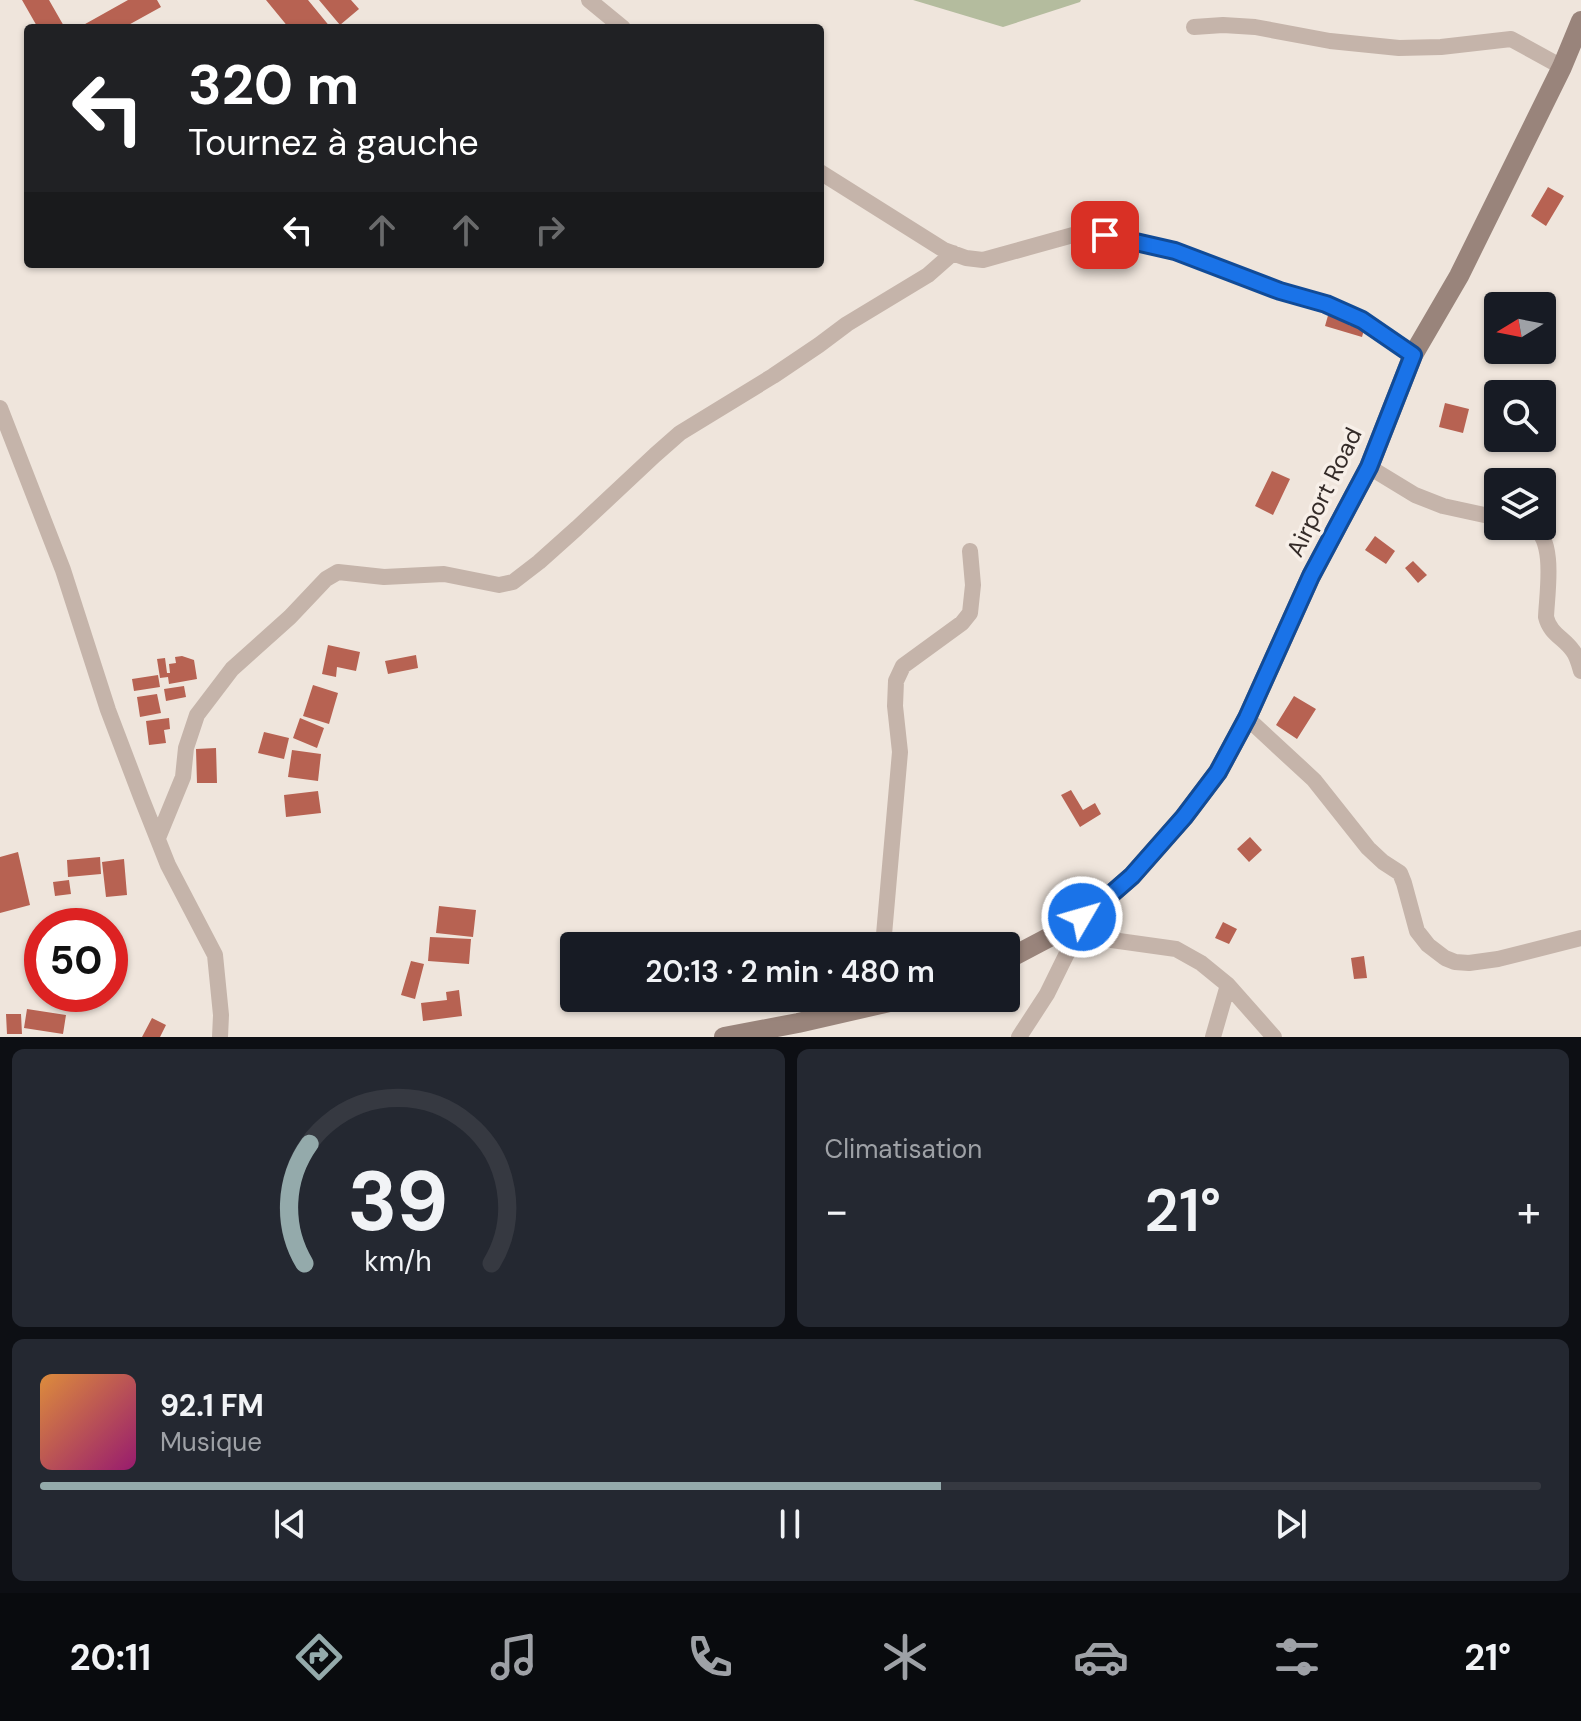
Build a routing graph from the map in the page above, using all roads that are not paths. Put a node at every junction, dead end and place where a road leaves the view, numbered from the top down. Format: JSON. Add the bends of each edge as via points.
{"nodes":[{"id":1,"x":589,"y":0,"type":"edge"},
{"id":2,"x":1581,"y":21,"type":"edge"},
{"id":3,"x":618,"y":24,"type":"edge"},
{"id":4,"x":1194,"y":27,"type":"dead end"},
{"id":5,"x":1562,"y":67,"type":"junction"},
{"id":6,"x":824,"y":175,"type":"edge"},
{"id":7,"x":953,"y":253,"type":"junction"},
{"id":8,"x":1413,"y":355,"type":"junction"},
{"id":9,"x":0,"y":408,"type":"edge"},
{"id":10,"x":1369,"y":467,"type":"junction"},
{"id":11,"x":1484,"y":515,"type":"edge"},
{"id":12,"x":1545,"y":540,"type":"edge"},
{"id":13,"x":970,"y":551,"type":"dead end"},
{"id":14,"x":1576,"y":648,"type":"edge"},
{"id":15,"x":1581,"y":671,"type":"edge"},
{"id":16,"x":1247,"y":718,"type":"junction"},
{"id":17,"x":158,"y":838,"type":"junction"},
{"id":18,"x":1101,"y":903,"type":"junction"},
{"id":19,"x":884,"y":932,"type":"edge"},
{"id":20,"x":1076,"y":935,"type":"junction"},
{"id":21,"x":1581,"y":938,"type":"edge"},
{"id":22,"x":1020,"y":953,"type":"edge"},
{"id":23,"x":1228,"y":985,"type":"junction"},
{"id":24,"x":844,"y":1012,"type":"edge"},
{"id":25,"x":220,"y":1037,"type":"edge"},
{"id":26,"x":724,"y":1037,"type":"edge"},
{"id":27,"x":1019,"y":1037,"type":"edge"},
{"id":28,"x":1213,"y":1037,"type":"edge"},
{"id":29,"x":1274,"y":1037,"type":"edge"}],
"edges":[{"from":1,"to":3,"type":"street"},
{"from":2,"to":5,"type":"main road","name":"Airport Road"},
{"from":4,"to":5,"type":"street","via":[[1255,27],[1399,48],[1511,39]]},
{"from":5,"to":8,"type":"main road","name":"Airport Road","via":[[1459,276]]},
{"from":6,"to":7,"type":"street"},
{"from":7,"to":8,"type":"street","via":[[983,260],[1073,235],[1105,235],[1175,251],[1326,304],[1362,320]]},
{"from":7,"to":17,"type":"street","via":[[928,275],[680,433],[513,582],[499,585],[444,574],[384,577],[338,572],[326,579],[232,669],[197,715],[183,777]]},
{"from":8,"to":10,"type":"main road","name":"Airport Road"},
{"from":9,"to":17,"type":"street"},
{"from":10,"to":11,"type":"street","via":[[1429,501]]},
{"from":10,"to":16,"type":"main road","name":"Airport Road","via":[[1311,576]]},
{"from":12,"to":14,"type":"street","via":[[1548,624]]},
{"from":13,"to":19,"type":"street","via":[[970,613],[903,666],[896,681],[900,752]]},
{"from":14,"to":15,"type":"street"},
{"from":16,"to":18,"type":"main road","name":"Airport Road","via":[[1218,772],[1184,817]]},
{"from":16,"to":21,"type":"street","via":[[1314,780],[1368,848],[1400,873],[1417,931],[1445,958],[1469,963],[1498,959]]},
{"from":17,"to":25,"type":"street","via":[[215,955]]},
{"from":18,"to":20,"type":"street"},
{"from":18,"to":22,"type":"main road","name":"Airport Road"},
{"from":20,"to":23,"type":"street","via":[[1176,949]]},
{"from":20,"to":27,"type":"street"},
{"from":23,"to":28,"type":"street"},
{"from":23,"to":29,"type":"street"},
{"from":24,"to":26,"type":"main road"}]}
